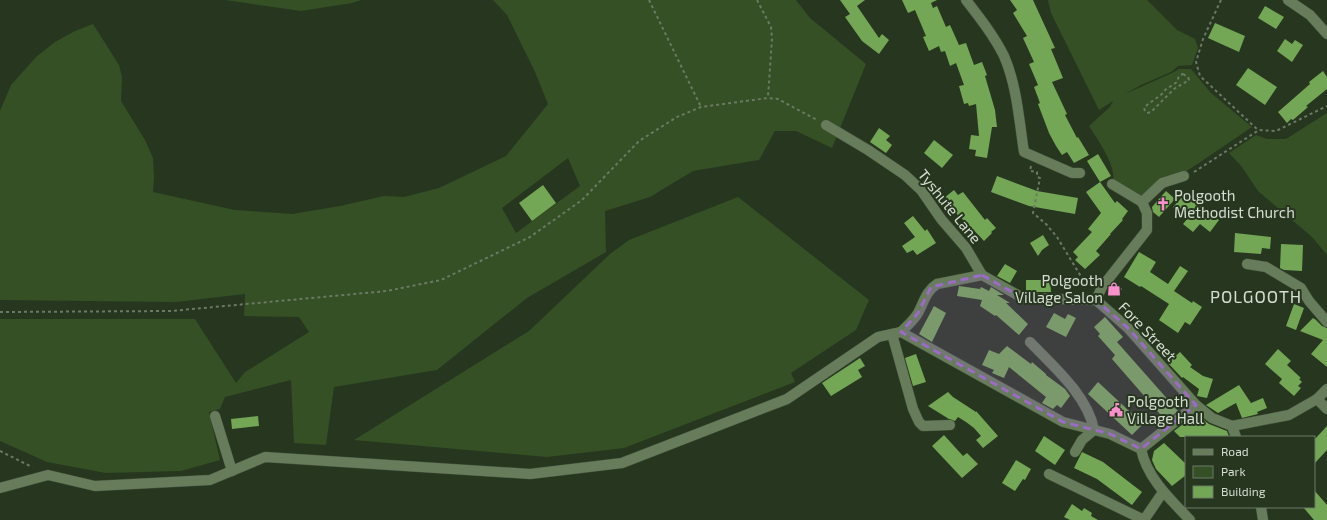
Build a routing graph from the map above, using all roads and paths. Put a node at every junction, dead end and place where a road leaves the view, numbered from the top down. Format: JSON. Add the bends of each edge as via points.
{"nodes":[{"id":1,"x":649,"y":0,"type":"edge"},
{"id":2,"x":758,"y":0,"type":"edge"},
{"id":3,"x":966,"y":0,"type":"edge"},
{"id":4,"x":1221,"y":0,"type":"edge"},
{"id":5,"x":1288,"y":0,"type":"edge"},
{"id":6,"x":1327,"y":34,"type":"edge"},
{"id":7,"x":768,"y":98,"type":"junction"},
{"id":8,"x":1157,"y":98,"type":"joint"},
{"id":9,"x":1327,"y":106,"type":"edge"},
{"id":10,"x":701,"y":107,"type":"junction"},
{"id":11,"x":826,"y":125,"type":"joint"},
{"id":12,"x":1259,"y":130,"type":"junction"},
{"id":13,"x":1080,"y":173,"type":"dead end"},
{"id":14,"x":1184,"y":176,"type":"joint"},
{"id":15,"x":1037,"y":177,"type":"dead end"},
{"id":16,"x":1112,"y":184,"type":"dead end"},
{"id":17,"x":1142,"y":202,"type":"junction"},
{"id":18,"x":1247,"y":264,"type":"dead end"},
{"id":19,"x":982,"y":275,"type":"junction"},
{"id":20,"x":1096,"y":300,"type":"junction"},
{"id":21,"x":0,"y":312,"type":"edge"},
{"id":22,"x":1327,"y":322,"type":"edge"},
{"id":23,"x":897,"y":333,"type":"junction"},
{"id":24,"x":1030,"y":342,"type":"dead end"},
{"id":25,"x":1327,"y":389,"type":"edge"},
{"id":26,"x":1316,"y":399,"type":"junction"},
{"id":27,"x":1196,"y":405,"type":"junction"},
{"id":28,"x":1327,"y":409,"type":"edge"},
{"id":29,"x":215,"y":416,"type":"dead end"},
{"id":30,"x":950,"y":425,"type":"dead end"},
{"id":31,"x":1232,"y":426,"type":"junction"},
{"id":32,"x":1094,"y":430,"type":"junction"},
{"id":33,"x":1236,"y":436,"type":"edge"},
{"id":34,"x":1141,"y":449,"type":"junction"},
{"id":35,"x":0,"y":451,"type":"edge"},
{"id":36,"x":1075,"y":452,"type":"dead end"},
{"id":37,"x":232,"y":471,"type":"junction"},
{"id":38,"x":1049,"y":474,"type":"dead end"},
{"id":39,"x":48,"y":475,"type":"junction"},
{"id":40,"x":0,"y":488,"type":"edge"},
{"id":41,"x":1163,"y":492,"type":"junction"},
{"id":42,"x":1261,"y":508,"type":"edge"},
{"id":43,"x":1190,"y":520,"type":"edge"},
{"id":44,"x":1263,"y":520,"type":"edge"}],
"edges":[{"from":1,"to":10,"type":"path"},
{"from":2,"to":7,"type":"path","via":[[771,27]]},
{"from":3,"to":13,"type":"street","via":[[1004,56],[1012,82],[1024,152],[1072,173]]},
{"from":4,"to":12,"type":"path","via":[[1203,39],[1196,62],[1200,76]]},
{"from":5,"to":6,"type":"street","via":[[1310,15]]},
{"from":7,"to":10,"type":"path"},
{"from":7,"to":11,"type":"path","via":[[778,99]]},
{"from":8,"to":8,"type":"path","via":[[1144,108],[1147,113],[1174,89],[1189,80],[1188,77],[1183,74],[1180,76],[1177,82]]},
{"from":9,"to":12,"type":"path","via":[[1276,131]]},
{"from":10,"to":21,"type":"path","via":[[677,117],[639,141],[582,200],[530,237],[441,280],[387,290],[171,311]]},
{"from":11,"to":19,"type":"street","name":"Tyshute Lane","via":[[905,175],[921,190],[966,248]]},
{"from":12,"to":14,"type":"path","via":[[1195,172]]},
{"from":14,"to":17,"type":"street","via":[[1162,183]]},
{"from":15,"to":20,"type":"path","via":[[1040,178],[1033,213],[1058,237]]},
{"from":16,"to":17,"type":"street"},
{"from":17,"to":20,"type":"street","via":[[1147,213],[1147,230],[1102,287]]},
{"from":18,"to":22,"type":"street","via":[[1266,267],[1301,288]]},
{"from":19,"to":20,"type":"street","name":"Fore Street","via":[[1023,298]]},
{"from":19,"to":23,"type":"street","via":[[937,284],[931,288],[918,313]]},
{"from":20,"to":27,"type":"street","name":"Fore Street","via":[[1128,328]]},
{"from":23,"to":30,"type":"street","via":[[913,409],[919,422],[923,426]]},
{"from":23,"to":32,"type":"street","via":[[1064,422]]},
{"from":23,"to":37,"type":"street","via":[[878,337],[787,399],[622,463],[530,474],[265,457]]},
{"from":24,"to":32,"type":"street","via":[[1080,398]]},
{"from":25,"to":26,"type":"street"},
{"from":26,"to":28,"type":"street"},
{"from":26,"to":31,"type":"street","via":[[1289,415]]},
{"from":27,"to":31,"type":"street","name":"Fore Street","via":[[1212,418]]},
{"from":27,"to":34,"type":"street"},
{"from":29,"to":37,"type":"street"},
{"from":31,"to":33,"type":"street"},
{"from":32,"to":34,"type":"street"},
{"from":32,"to":36,"type":"street","via":[[1082,440]]},
{"from":34,"to":41,"type":"street","via":[[1145,463]]},
{"from":35,"to":39,"type":"path"},
{"from":37,"to":39,"type":"street","via":[[210,480],[95,486]]},
{"from":38,"to":41,"type":"street","via":[[1142,519]]},
{"from":39,"to":40,"type":"street"},
{"from":41,"to":43,"type":"street"},
{"from":42,"to":44,"type":"street"}]}
